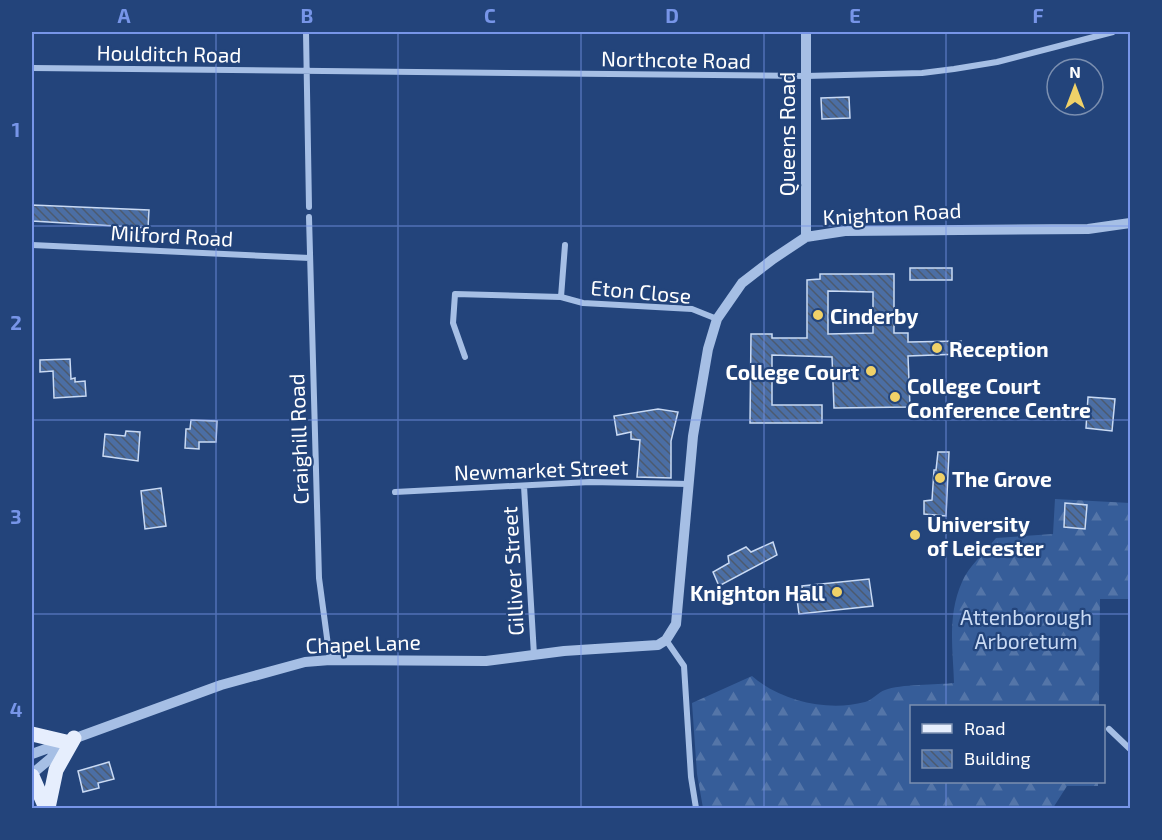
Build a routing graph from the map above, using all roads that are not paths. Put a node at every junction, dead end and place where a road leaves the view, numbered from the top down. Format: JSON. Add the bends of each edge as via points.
{"nodes":[{"id":1,"x":306,"y":32,"type":"edge"},
{"id":2,"x":806,"y":32,"type":"edge"},
{"id":3,"x":1113,"y":32,"type":"edge"},
{"id":4,"x":32,"y":68,"type":"edge"},
{"id":5,"x":306,"y":71,"type":"junction"},
{"id":6,"x":806,"y":76,"type":"junction"},
{"id":7,"x":309,"y":207,"type":"dead end"},
{"id":8,"x":309,"y":217,"type":"dead end"},
{"id":9,"x":1131,"y":223,"type":"edge"},
{"id":10,"x":806,"y":237,"type":"junction"},
{"id":11,"x":32,"y":245,"type":"edge"},
{"id":12,"x":566,"y":245,"type":"dead end"},
{"id":13,"x":310,"y":258,"type":"junction"},
{"id":14,"x":561,"y":297,"type":"junction"},
{"id":15,"x":717,"y":320,"type":"junction"},
{"id":16,"x":465,"y":357,"type":"dead end"},
{"id":17,"x":689,"y":484,"type":"junction"},
{"id":18,"x":524,"y":486,"type":"junction"},
{"id":19,"x":394,"y":492,"type":"dead end"},
{"id":20,"x":669,"y":636,"type":"junction"},
{"id":21,"x":534,"y":655,"type":"junction"},
{"id":22,"x":330,"y":660,"type":"junction"},
{"id":23,"x":1109,"y":729,"type":"dead end"},
{"id":24,"x":32,"y":734,"type":"edge"},
{"id":25,"x":67,"y":741,"type":"junction"},
{"id":26,"x":1131,"y":749,"type":"edge"},
{"id":27,"x":32,"y":754,"type":"edge"},
{"id":28,"x":32,"y":775,"type":"edge"},
{"id":29,"x":47,"y":808,"type":"edge"},
{"id":30,"x":696,"y":808,"type":"edge"}],
"edges":[{"from":1,"to":5,"type":"street"},
{"from":2,"to":6,"type":"street","name":"Queens Road"},
{"from":3,"to":6,"type":"street","name":"Northcote Road","via":[[954,69]]},
{"from":4,"to":5,"type":"street","name":"Houlditch Road"},
{"from":5,"to":6,"type":"street","name":"Northcote Road"},
{"from":5,"to":7,"type":"street"},
{"from":6,"to":10,"type":"street","name":"Queens Road"},
{"from":8,"to":13,"type":"street","name":"Craighill Road"},
{"from":9,"to":10,"type":"street","name":"Knighton Road","via":[[1088,229],[845,231]]},
{"from":10,"to":15,"type":"street","name":"Knighton Road","via":[[742,283]]},
{"from":11,"to":13,"type":"street","name":"Milford Road"},
{"from":12,"to":14,"type":"street","name":"Eton Close"},
{"from":13,"to":22,"type":"street","name":"Craighill Road","via":[[319,578]]},
{"from":14,"to":15,"type":"street","name":"Eton Close","via":[[583,303],[692,309]]},
{"from":14,"to":16,"type":"street","name":"Eton Close","via":[[455,294],[453,323]]},
{"from":15,"to":17,"type":"street","name":"Knighton Road","via":[[699,394]]},
{"from":17,"to":18,"type":"street","name":"Newmarket Street","via":[[590,482]]},
{"from":17,"to":20,"type":"street","name":"Knighton Road","via":[[678,614]]},
{"from":18,"to":19,"type":"street","name":"Newmarket Street"},
{"from":18,"to":21,"type":"street","name":"Gilliver Street"},
{"from":20,"to":21,"type":"street","name":"Chapel Lane","via":[[645,646]]},
{"from":20,"to":30,"type":"street","via":[[685,674]]},
{"from":21,"to":22,"type":"street","name":"Chapel Lane","via":[[486,661]]},
{"from":22,"to":25,"type":"street","name":"Chapel Lane","via":[[305,662],[221,685]]},
{"from":23,"to":26,"type":"street"},
{"from":24,"to":25,"type":"main road"},
{"from":25,"to":27,"type":"street","name":"Chapel Lane"},
{"from":25,"to":28,"type":"street","name":"Chapel Lane"},
{"from":25,"to":29,"type":"main road"},
{"from":28,"to":29,"type":"main road"}]}
